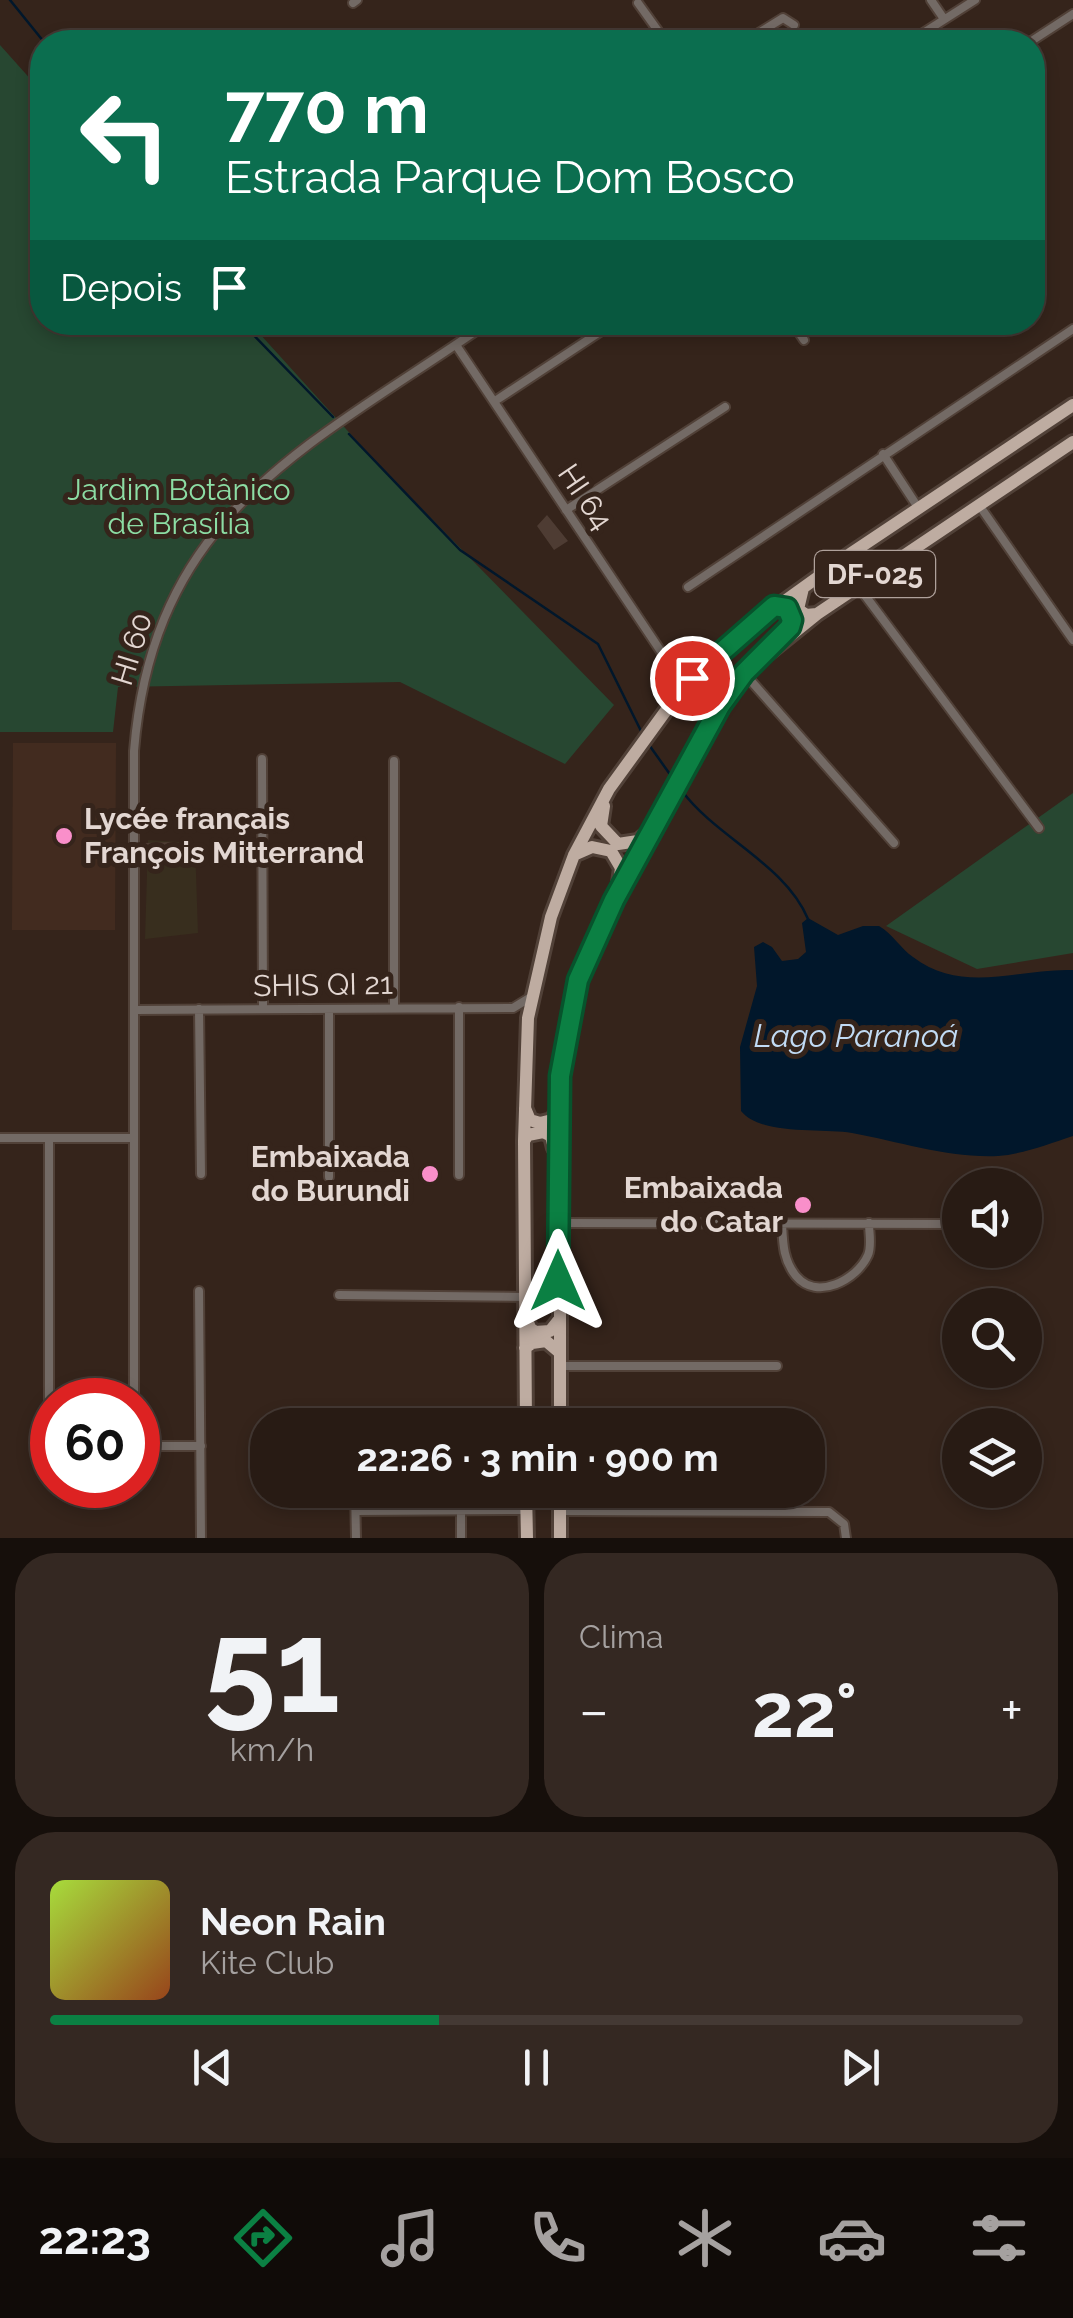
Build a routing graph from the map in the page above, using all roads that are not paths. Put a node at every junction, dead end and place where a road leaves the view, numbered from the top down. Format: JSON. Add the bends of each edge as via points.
{"nodes":[{"id":1,"x":931,"y":0,"type":"edge"},
{"id":2,"x":974,"y":0,"type":"edge"},
{"id":3,"x":638,"y":3,"type":"dead end"},
{"id":4,"x":1073,"y":14,"type":"edge"},
{"id":5,"x":944,"y":19,"type":"junction"},
{"id":6,"x":794,"y":25,"type":"dead end"},
{"id":7,"x":657,"y":30,"type":"edge"},
{"id":8,"x":764,"y":30,"type":"edge"},
{"id":9,"x":927,"y":30,"type":"edge"},
{"id":10,"x":1045,"y":32,"type":"edge"},
{"id":11,"x":1073,"y":330,"type":"edge"},
{"id":12,"x":470,"y":335,"type":"edge"},
{"id":13,"x":595,"y":335,"type":"edge"},
{"id":14,"x":801,"y":335,"type":"edge"},
{"id":15,"x":804,"y":340,"type":"dead end"},
{"id":16,"x":456,"y":345,"type":"junction"},
{"id":17,"x":495,"y":401,"type":"junction"},
{"id":18,"x":726,"y":406,"type":"dead end"},
{"id":19,"x":1073,"y":406,"type":"edge"},
{"id":20,"x":1038,"y":428,"type":"junction"},
{"id":21,"x":1073,"y":442,"type":"edge"},
{"id":22,"x":1012,"y":446,"type":"junction"},
{"id":23,"x":883,"y":454,"type":"junction"},
{"id":24,"x":1050,"y":457,"type":"junction"},
{"id":25,"x":1026,"y":473,"type":"junction"},
{"id":26,"x":979,"y":505,"type":"junction"},
{"id":27,"x":918,"y":509,"type":"junction"},
{"id":28,"x":566,"y":510,"type":"junction"},
{"id":29,"x":804,"y":586,"type":"junction"},
{"id":30,"x":858,"y":586,"type":"junction"},
{"id":31,"x":688,"y":587,"type":"dead end"},
{"id":32,"x":774,"y":606,"type":"junction"},
{"id":33,"x":816,"y":614,"type":"junction"},
{"id":34,"x":1073,"y":640,"type":"edge"},
{"id":35,"x":774,"y":647,"type":"junction"},
{"id":36,"x":744,"y":673,"type":"junction"},
{"id":37,"x":676,"y":674,"type":"junction"},
{"id":38,"x":692,"y":678,"type":"junction"},
{"id":39,"x":678,"y":694,"type":"junction"},
{"id":40,"x":262,"y":760,"type":"dead end"},
{"id":41,"x":394,"y":761,"type":"dead end"},
{"id":42,"x":608,"y":789,"type":"junction"},
{"id":43,"x":655,"y":826,"type":"junction"},
{"id":44,"x":1039,"y":828,"type":"dead end"},
{"id":45,"x":894,"y":843,"type":"dead end"},
{"id":46,"x":574,"y":856,"type":"junction"},
{"id":47,"x":614,"y":900,"type":"junction"},
{"id":48,"x":532,"y":998,"type":"junction"},
{"id":49,"x":394,"y":1006,"type":"junction"},
{"id":50,"x":264,"y":1007,"type":"junction"},
{"id":51,"x":459,"y":1007,"type":"junction"},
{"id":52,"x":513,"y":1008,"type":"junction"},
{"id":53,"x":200,"y":1009,"type":"junction"},
{"id":54,"x":329,"y":1009,"type":"junction"},
{"id":55,"x":134,"y":1010,"type":"junction"},
{"id":56,"x":528,"y":1018,"type":"junction"},
{"id":57,"x":524,"y":1106,"type":"junction"},
{"id":58,"x":558,"y":1108,"type":"junction"},
{"id":59,"x":0,"y":1138,"type":"edge"},
{"id":60,"x":49,"y":1138,"type":"junction"},
{"id":61,"x":133,"y":1138,"type":"junction"},
{"id":62,"x":524,"y":1141,"type":"junction"},
{"id":63,"x":558,"y":1165,"type":"junction"},
{"id":64,"x":201,"y":1174,"type":"dead end"},
{"id":65,"x":459,"y":1175,"type":"dead end"},
{"id":66,"x":330,"y":1177,"type":"dead end"},
{"id":67,"x":559,"y":1223,"type":"junction"},
{"id":68,"x":782,"y":1223,"type":"junction"},
{"id":69,"x":869,"y":1224,"type":"junction"},
{"id":70,"x":942,"y":1224,"type":"edge"},
{"id":71,"x":199,"y":1291,"type":"dead end"},
{"id":72,"x":339,"y":1295,"type":"dead end"},
{"id":73,"x":525,"y":1300,"type":"junction"},
{"id":74,"x":558,"y":1320,"type":"junction"},
{"id":75,"x":525,"y":1348,"type":"junction"},
{"id":76,"x":559,"y":1359,"type":"junction"},
{"id":77,"x":777,"y":1366,"type":"dead end"},
{"id":78,"x":48,"y":1378,"type":"edge"},
{"id":79,"x":134,"y":1378,"type":"edge"},
{"id":80,"x":526,"y":1408,"type":"edge"},
{"id":81,"x":560,"y":1408,"type":"edge"},
{"id":82,"x":160,"y":1446,"type":"edge"},
{"id":83,"x":200,"y":1446,"type":"junction"},
{"id":84,"x":356,"y":1510,"type":"joint"},
{"id":85,"x":461,"y":1510,"type":"junction"},
{"id":86,"x":526,"y":1510,"type":"joint"},
{"id":87,"x":560,"y":1511,"type":"joint"},
{"id":88,"x":201,"y":1538,"type":"edge"},
{"id":89,"x":356,"y":1538,"type":"edge"},
{"id":90,"x":461,"y":1538,"type":"edge"},
{"id":91,"x":527,"y":1538,"type":"edge"},
{"id":92,"x":560,"y":1538,"type":"edge"},
{"id":93,"x":846,"y":1538,"type":"edge"}],
"edges":[{"from":1,"to":5,"type":"street"},
{"from":2,"to":5,"type":"street"},
{"from":3,"to":7,"type":"street"},
{"from":4,"to":10,"type":"street"},
{"from":5,"to":9,"type":"street"},
{"from":6,"to":8,"type":"street","via":[[783,18]]},
{"from":11,"to":23,"type":"street"},
{"from":12,"to":16,"type":"street","name":"HI 60"},
{"from":13,"to":17,"type":"street"},
{"from":14,"to":15,"type":"street"},
{"from":16,"to":17,"type":"street","name":"HI 64"},
{"from":16,"to":55,"type":"street","name":"HI 60","via":[[250,490],[202,549],[166,610],[141,691],[134,752]]},
{"from":17,"to":28,"type":"street","name":"HI 64"},
{"from":18,"to":28,"type":"street"},
{"from":19,"to":20,"type":"main road","number":"DF-025"},
{"from":20,"to":22,"type":"main road","number":"DF-025"},
{"from":20,"to":24,"type":"main road","via":[[1032,442]]},
{"from":21,"to":24,"type":"main road","number":"DF-025"},
{"from":22,"to":25,"type":"main road","via":[[1030,454]]},
{"from":22,"to":27,"type":"main road","number":"DF-025"},
{"from":23,"to":27,"type":"street"},
{"from":23,"to":31,"type":"street"},
{"from":24,"to":25,"type":"main road","number":"DF-025"},
{"from":25,"to":26,"type":"main road","number":"DF-025"},
{"from":26,"to":30,"type":"main road","number":"DF-025"},
{"from":26,"to":34,"type":"street"},
{"from":27,"to":29,"type":"main road","number":"DF-025"},
{"from":28,"to":37,"type":"street","name":"HI 64"},
{"from":29,"to":32,"type":"main road","number":"DF-025"},
{"from":29,"to":33,"type":"main road","via":[[798,609]]},
{"from":30,"to":33,"type":"main road","number":"DF-025"},
{"from":30,"to":44,"type":"street"},
{"from":32,"to":35,"type":"main road","via":[[787,608],[792,624]]},
{"from":32,"to":38,"type":"main road","number":"DF-025"},
{"from":33,"to":35,"type":"main road","number":"DF-025"},
{"from":35,"to":36,"type":"main road","number":"DF-025"},
{"from":36,"to":43,"type":"main road","number":"DF-025"},
{"from":36,"to":45,"type":"street"},
{"from":37,"to":38,"type":"street"},
{"from":37,"to":39,"type":"street","name":"HI 64"},
{"from":38,"to":39,"type":"main road","number":"DF-025"},
{"from":39,"to":42,"type":"main road","number":"DF-025"},
{"from":40,"to":50,"type":"street"},
{"from":41,"to":49,"type":"street"},
{"from":42,"to":43,"type":"main road","via":[[601,826],[610,839],[638,841]]},
{"from":42,"to":46,"type":"main road","number":"DF-025"},
{"from":43,"to":47,"type":"main road","number":"DF-025"},
{"from":46,"to":47,"type":"main road","via":[[592,846],[615,854],[622,875]]},
{"from":46,"to":48,"type":"main road","number":"DF-025"},
{"from":47,"to":58,"type":"main road","number":"DF-025","via":[[572,998]]},
{"from":48,"to":52,"type":"street","name":"SHIS QI 21"},
{"from":48,"to":56,"type":"main road","number":"DF-025"},
{"from":49,"to":51,"type":"street","name":"SHIS QI 21"},
{"from":49,"to":54,"type":"street","name":"SHIS QI 21"},
{"from":50,"to":53,"type":"street","name":"SHIS QI 21"},
{"from":50,"to":54,"type":"street","name":"SHIS QI 21"},
{"from":51,"to":52,"type":"street","name":"SHIS QI 21"},
{"from":51,"to":65,"type":"street"},
{"from":52,"to":56,"type":"street"},
{"from":53,"to":55,"type":"street","name":"SHIS QI 21"},
{"from":53,"to":64,"type":"street"},
{"from":54,"to":66,"type":"street"},
{"from":55,"to":61,"type":"street","name":"HI 60"},
{"from":56,"to":57,"type":"main road","number":"DF-025"},
{"from":57,"to":58,"type":"main road","via":[[530,1120],[540,1123],[552,1120]]},
{"from":57,"to":62,"type":"main road","number":"DF-025"},
{"from":58,"to":63,"type":"main road","number":"DF-025"},
{"from":59,"to":60,"type":"street"},
{"from":60,"to":61,"type":"street"},
{"from":60,"to":78,"type":"street"},
{"from":61,"to":79,"type":"street","name":"HI 60"},
{"from":62,"to":63,"type":"main road","via":[[531,1133],[548,1133]]},
{"from":62,"to":73,"type":"main road","number":"DF-025"},
{"from":63,"to":67,"type":"main road","number":"DF-025"},
{"from":67,"to":68,"type":"street"},
{"from":67,"to":74,"type":"main road","number":"DF-025"},
{"from":68,"to":69,"type":"street"},
{"from":68,"to":69,"type":"street","via":[[792,1270],[803,1283],[820,1287],[845,1281],[858,1269],[870,1250]]},
{"from":69,"to":70,"type":"street"},
{"from":71,"to":83,"type":"street"},
{"from":72,"to":73,"type":"street"},
{"from":73,"to":74,"type":"main road","via":[[534,1332],[550,1331]]},
{"from":73,"to":75,"type":"main road","number":"DF-025"},
{"from":74,"to":76,"type":"main road","number":"DF-025"},
{"from":75,"to":76,"type":"main road","via":[[546,1341]]},
{"from":75,"to":80,"type":"main road","number":"DF-025"},
{"from":76,"to":77,"type":"street"},
{"from":76,"to":81,"type":"main road","number":"DF-025"},
{"from":82,"to":83,"type":"street"},
{"from":83,"to":88,"type":"street"},
{"from":84,"to":85,"type":"street"},
{"from":84,"to":89,"type":"street"},
{"from":85,"to":86,"type":"street"},
{"from":85,"to":90,"type":"street"},
{"from":86,"to":91,"type":"main road"},
{"from":87,"to":92,"type":"main road"},
{"from":87,"to":93,"type":"street","via":[[828,1512],[844,1524]]}]}
